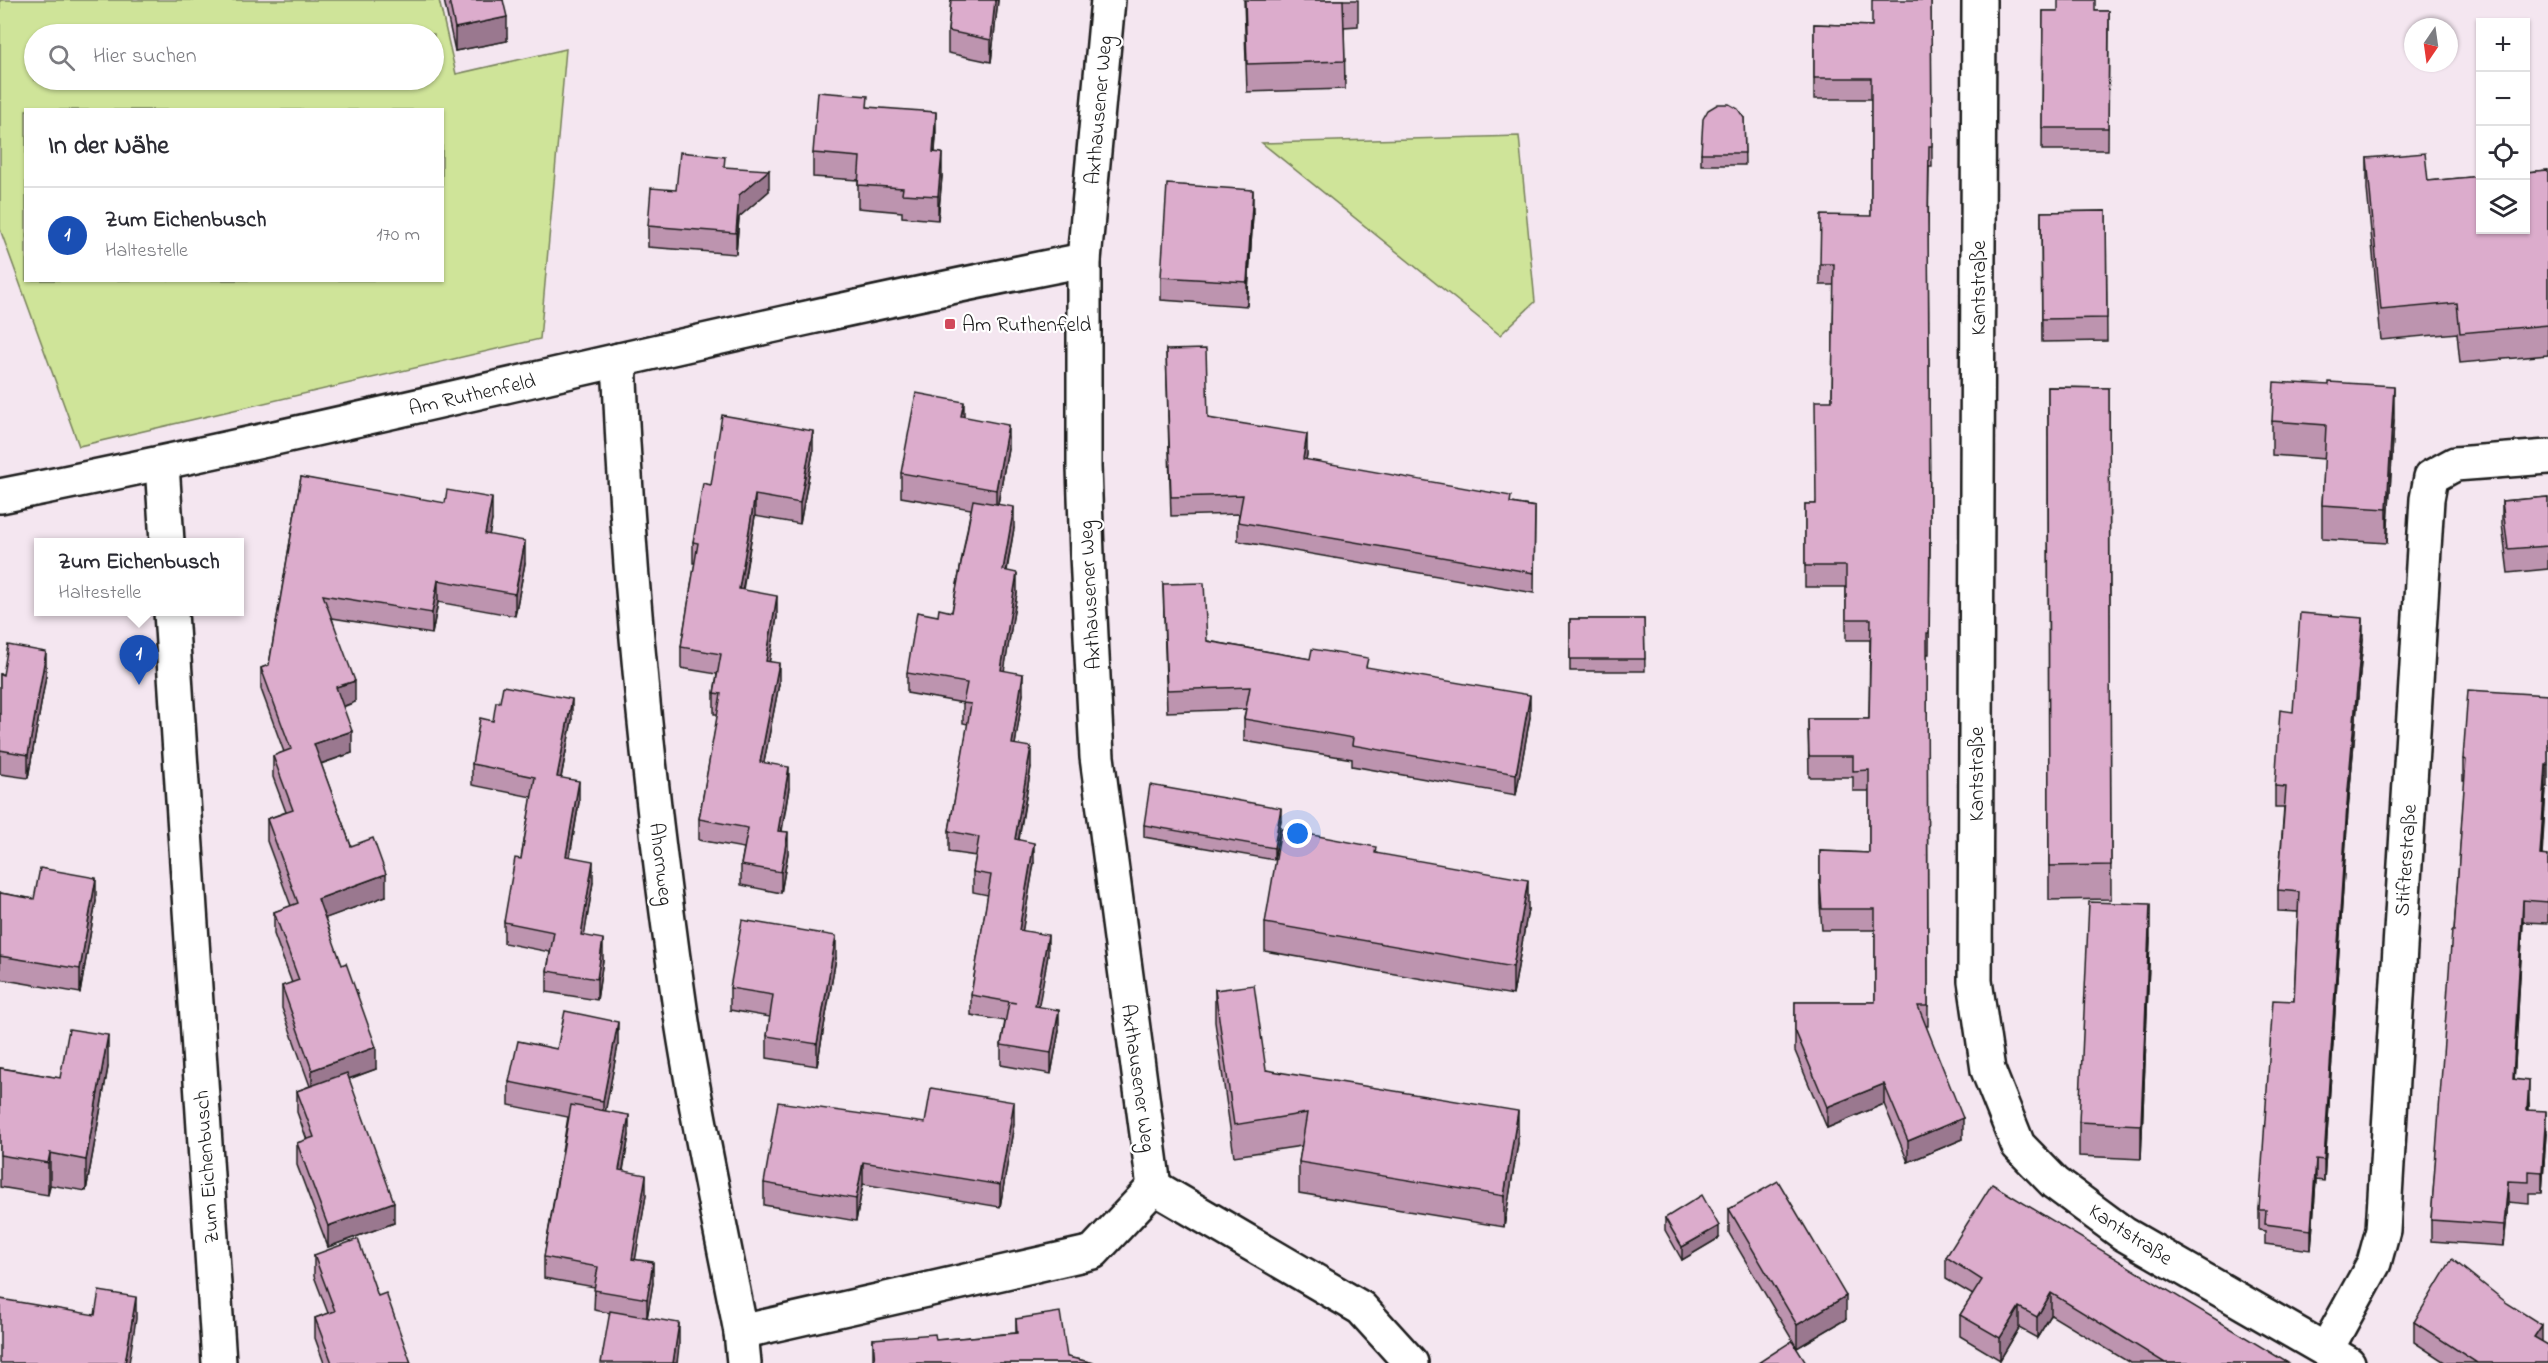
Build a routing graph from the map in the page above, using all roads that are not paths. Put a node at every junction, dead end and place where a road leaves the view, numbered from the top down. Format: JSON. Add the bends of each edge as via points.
{"nodes":[{"id":1,"x":1108,"y":0,"type":"edge"},
{"id":2,"x":1980,"y":0,"type":"edge"},
{"id":3,"x":1084,"y":260,"type":"junction"},
{"id":4,"x":618,"y":360,"type":"junction"},
{"id":5,"x":2548,"y":457,"type":"edge"},
{"id":6,"x":162,"y":464,"type":"junction"},
{"id":7,"x":0,"y":496,"type":"edge"},
{"id":8,"x":166,"y":538,"type":"edge"},
{"id":9,"x":171,"y":616,"type":"edge"},
{"id":10,"x":1154,"y":1187,"type":"junction"},
{"id":11,"x":742,"y":1347,"type":"edge"},
{"id":12,"x":2337,"y":1357,"type":"edge"},
{"id":13,"x":219,"y":1363,"type":"edge"},
{"id":14,"x":1411,"y":1363,"type":"edge"}],
"edges":[{"from":1,"to":3,"type":"street","name":"Axthausener Weg"},
{"from":2,"to":12,"type":"street","name":"Kantstraße","via":[[1975,981],[1988,1070],[2018,1145],[2055,1183],[2124,1234]]},
{"from":3,"to":4,"type":"street","name":"Am Ruthenfeld"},
{"from":3,"to":10,"type":"street","name":"Axthausener Weg","via":[[1084,467],[1097,757]]},
{"from":4,"to":6,"type":"street","name":"Am Ruthenfeld"},
{"from":4,"to":11,"type":"street","name":"Ahornweg","via":[[625,512],[642,713],[683,1023]]},
{"from":5,"to":12,"type":"street","name":"Stifterstraße","via":[[2455,464],[2431,477],[2382,1230],[2374,1263]]},
{"from":6,"to":7,"type":"street","name":"Am Ruthenfeld"},
{"from":6,"to":8,"type":"street"},
{"from":9,"to":13,"type":"street","name":"Zum Eichenbusch"},
{"from":10,"to":11,"type":"street","via":[[1093,1252]]},
{"from":10,"to":14,"type":"street","via":[[1361,1308]]}]}
